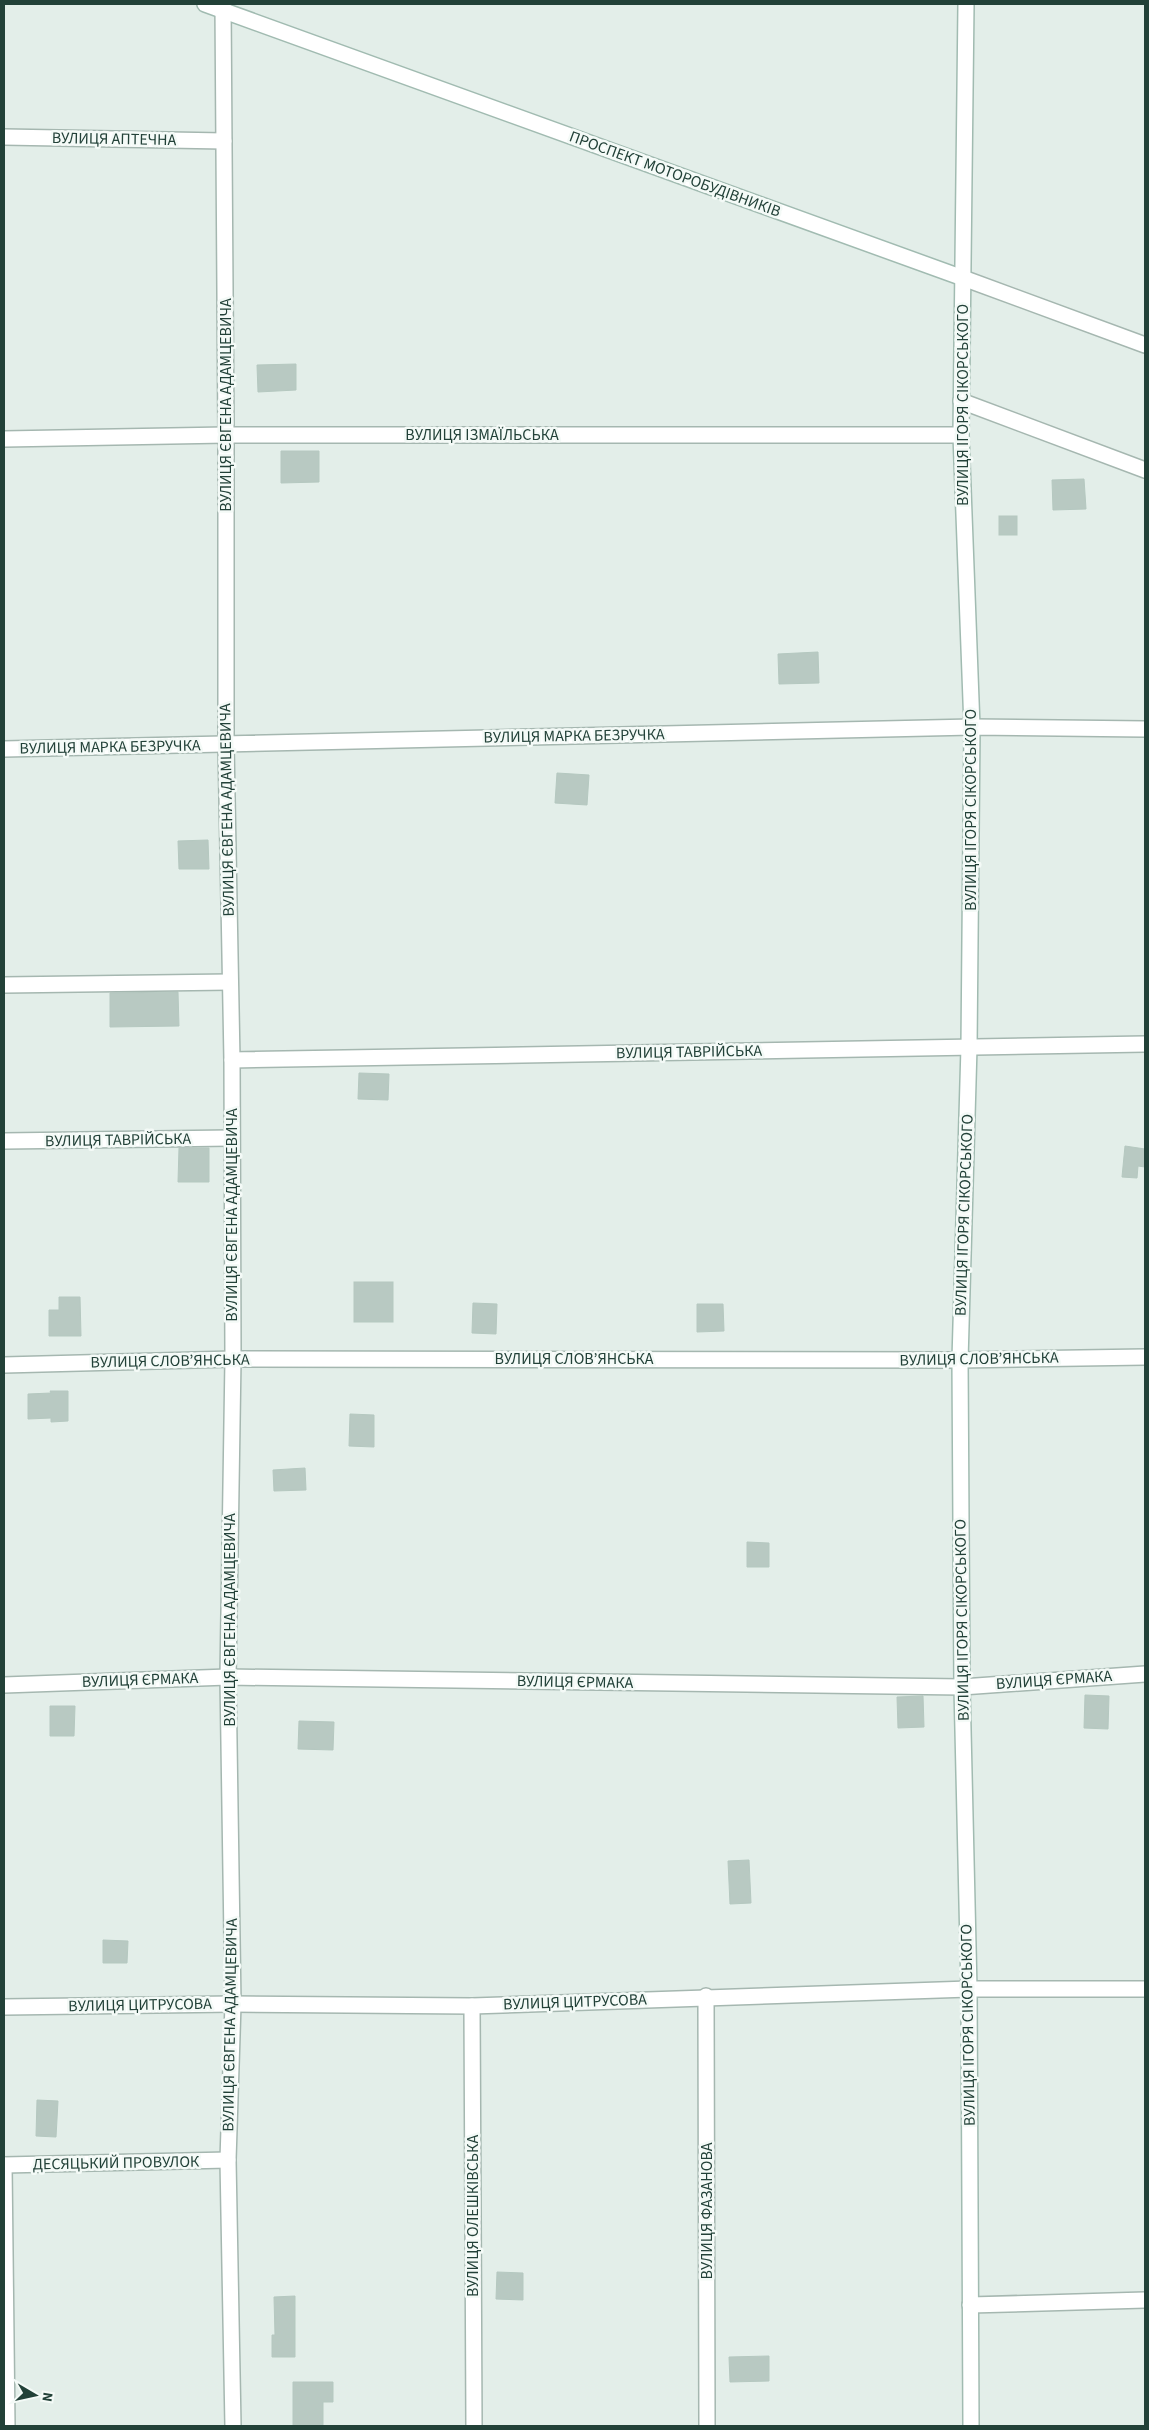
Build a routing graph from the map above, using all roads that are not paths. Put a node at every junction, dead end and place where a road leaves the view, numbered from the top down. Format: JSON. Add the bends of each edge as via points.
{"nodes":[{"id":1,"x":205,"y":4,"type":"edge"},
{"id":2,"x":966,"y":4,"type":"edge"},
{"id":3,"x":223,"y":7,"type":"edge"},
{"id":4,"x":4,"y":137,"type":"edge"},
{"id":5,"x":224,"y":141,"type":"junction"},
{"id":6,"x":963,"y":278,"type":"junction"},
{"id":7,"x":1145,"y":344,"type":"edge"},
{"id":8,"x":961,"y":401,"type":"junction"},
{"id":9,"x":226,"y":435,"type":"junction"},
{"id":10,"x":961,"y":435,"type":"junction"},
{"id":11,"x":4,"y":439,"type":"edge"},
{"id":12,"x":1145,"y":470,"type":"edge"},
{"id":13,"x":972,"y":727,"type":"junction"},
{"id":14,"x":1145,"y":729,"type":"edge"},
{"id":15,"x":226,"y":745,"type":"junction"},
{"id":16,"x":4,"y":749,"type":"edge"},
{"id":17,"x":230,"y":982,"type":"junction"},
{"id":18,"x":4,"y":985,"type":"edge"},
{"id":19,"x":1145,"y":1044,"type":"edge"},
{"id":20,"x":969,"y":1046,"type":"junction"},
{"id":21,"x":232,"y":1060,"type":"junction"},
{"id":22,"x":232,"y":1138,"type":"junction"},
{"id":23,"x":4,"y":1142,"type":"edge"},
{"id":24,"x":1145,"y":1357,"type":"edge"},
{"id":25,"x":232,"y":1359,"type":"junction"},
{"id":26,"x":960,"y":1360,"type":"junction"},
{"id":27,"x":4,"y":1365,"type":"edge"},
{"id":28,"x":1145,"y":1674,"type":"edge"},
{"id":29,"x":228,"y":1677,"type":"junction"},
{"id":30,"x":4,"y":1685,"type":"edge"},
{"id":31,"x":962,"y":1687,"type":"junction"},
{"id":32,"x":968,"y":1989,"type":"junction"},
{"id":33,"x":1145,"y":1989,"type":"edge"},
{"id":34,"x":706,"y":1996,"type":"junction"},
{"id":35,"x":232,"y":2004,"type":"junction"},
{"id":36,"x":472,"y":2006,"type":"junction"},
{"id":37,"x":4,"y":2007,"type":"edge"},
{"id":38,"x":228,"y":2160,"type":"junction"},
{"id":39,"x":4,"y":2165,"type":"edge"},
{"id":40,"x":1145,"y":2300,"type":"edge"},
{"id":41,"x":970,"y":2305,"type":"junction"},
{"id":42,"x":7,"y":2426,"type":"edge"},
{"id":43,"x":233,"y":2426,"type":"edge"},
{"id":44,"x":474,"y":2426,"type":"edge"},
{"id":45,"x":708,"y":2426,"type":"edge"},
{"id":46,"x":971,"y":2426,"type":"edge"}],
"edges":[{"from":1,"to":3,"type":"street","name":"ПРОСПЕКТ МОТОРОБУДІВНИКІВ"},
{"from":2,"to":6,"type":"street","name":"ВУЛИЦЯ ІГОРЯ СІКОРСЬКОГО"},
{"from":3,"to":5,"type":"street","name":"ВУЛИЦЯ ЄВГЕНА АДАМЦЕВИЧА"},
{"from":3,"to":6,"type":"street","name":"ПРОСПЕКТ МОТОРОБУДІВНИКІВ"},
{"from":4,"to":5,"type":"street","name":"ВУЛИЦЯ АПТЕЧНА"},
{"from":5,"to":9,"type":"street","name":"ВУЛИЦЯ ЄВГЕНА АДАМЦЕВИЧА"},
{"from":6,"to":7,"type":"street","name":"ПРОСПЕКТ МОТОРОБУДІВНИКІВ"},
{"from":6,"to":8,"type":"street","name":"ВУЛИЦЯ ІГОРЯ СІКОРСЬКОГО"},
{"from":8,"to":10,"type":"street","name":"ВУЛИЦЯ ІГОРЯ СІКОРСЬКОГО"},
{"from":8,"to":12,"type":"street"},
{"from":9,"to":10,"type":"street","name":"ВУЛИЦЯ ІЗМАЇЛЬСЬКА"},
{"from":9,"to":11,"type":"street","name":"ВУЛИЦЯ ІЗМАЇЛЬСЬКА"},
{"from":9,"to":15,"type":"street","name":"ВУЛИЦЯ ЄВГЕНА АДАМЦЕВИЧА"},
{"from":10,"to":13,"type":"street","name":"ВУЛИЦЯ ІГОРЯ СІКОРСЬКОГО"},
{"from":13,"to":14,"type":"street","name":"ВУЛИЦЯ МАРКА БЕЗРУЧКА"},
{"from":13,"to":15,"type":"street","name":"ВУЛИЦЯ МАРКА БЕЗРУЧКА"},
{"from":13,"to":20,"type":"street","name":"ВУЛИЦЯ ІГОРЯ СІКОРСЬКОГО"},
{"from":15,"to":16,"type":"street","name":"ВУЛИЦЯ МАРКА БЕЗРУЧКА"},
{"from":15,"to":17,"type":"street","name":"ВУЛИЦЯ ЄВГЕНА АДАМЦЕВИЧА"},
{"from":17,"to":18,"type":"street"},
{"from":17,"to":21,"type":"street","name":"ВУЛИЦЯ ЄВГЕНА АДАМЦЕВИЧА"},
{"from":19,"to":20,"type":"street","name":"ВУЛИЦЯ ТАВРІЙСЬКА"},
{"from":20,"to":21,"type":"street","name":"ВУЛИЦЯ ТАВРІЙСЬКА"},
{"from":20,"to":26,"type":"street","name":"ВУЛИЦЯ ІГОРЯ СІКОРСЬКОГО"},
{"from":21,"to":22,"type":"street","name":"ВУЛИЦЯ ЄВГЕНА АДАМЦЕВИЧА"},
{"from":22,"to":23,"type":"street","name":"ВУЛИЦЯ ТАВРІЙСЬКА"},
{"from":22,"to":25,"type":"street","name":"ВУЛИЦЯ ЄВГЕНА АДАМЦЕВИЧА"},
{"from":24,"to":26,"type":"street","name":"ВУЛИЦЯ СЛОВ’ЯНСЬКА"},
{"from":25,"to":26,"type":"street","name":"ВУЛИЦЯ СЛОВ’ЯНСЬКА"},
{"from":25,"to":27,"type":"street","name":"ВУЛИЦЯ СЛОВ’ЯНСЬКА"},
{"from":25,"to":29,"type":"street","name":"ВУЛИЦЯ ЄВГЕНА АДАМЦЕВИЧА"},
{"from":26,"to":31,"type":"street","name":"ВУЛИЦЯ ІГОРЯ СІКОРСЬКОГО"},
{"from":28,"to":31,"type":"street","name":"ВУЛИЦЯ ЄРМАКА"},
{"from":29,"to":30,"type":"street","name":"ВУЛИЦЯ ЄРМАКА"},
{"from":29,"to":31,"type":"street","name":"ВУЛИЦЯ ЄРМАКА"},
{"from":29,"to":35,"type":"street","name":"ВУЛИЦЯ ЄВГЕНА АДАМЦЕВИЧА"},
{"from":31,"to":32,"type":"street","name":"ВУЛИЦЯ ІГОРЯ СІКОРСЬКОГО"},
{"from":32,"to":33,"type":"street","name":"ВУЛИЦЯ ЦИТРУСОВА"},
{"from":32,"to":34,"type":"street","name":"ВУЛИЦЯ ЦИТРУСОВА"},
{"from":32,"to":41,"type":"street","name":"ВУЛИЦЯ ІГОРЯ СІКОРСЬКОГО"},
{"from":34,"to":36,"type":"street","name":"ВУЛИЦЯ ЦИТРУСОВА"},
{"from":34,"to":45,"type":"street","name":"ВУЛИЦЯ ФАЗАНОВА"},
{"from":35,"to":36,"type":"street","name":"ВУЛИЦЯ ЦИТРУСОВА"},
{"from":35,"to":37,"type":"street","name":"ВУЛИЦЯ ЦИТРУСОВА"},
{"from":35,"to":38,"type":"street","name":"ВУЛИЦЯ ЄВГЕНА АДАМЦЕВИЧА"},
{"from":36,"to":44,"type":"street","name":"ВУЛИЦЯ ОЛЕШКІВСЬКА"},
{"from":38,"to":39,"type":"street","name":"ДЕСЯЦЬКИЙ ПРОВУЛОК"},
{"from":38,"to":43,"type":"street","name":"ВУЛИЦЯ ЄВГЕНА АДАМЦЕВИЧА"},
{"from":39,"to":42,"type":"street"},
{"from":40,"to":41,"type":"street"},
{"from":41,"to":46,"type":"street","name":"ВУЛИЦЯ ІГОРЯ СІКОРСЬКОГО"}]}
